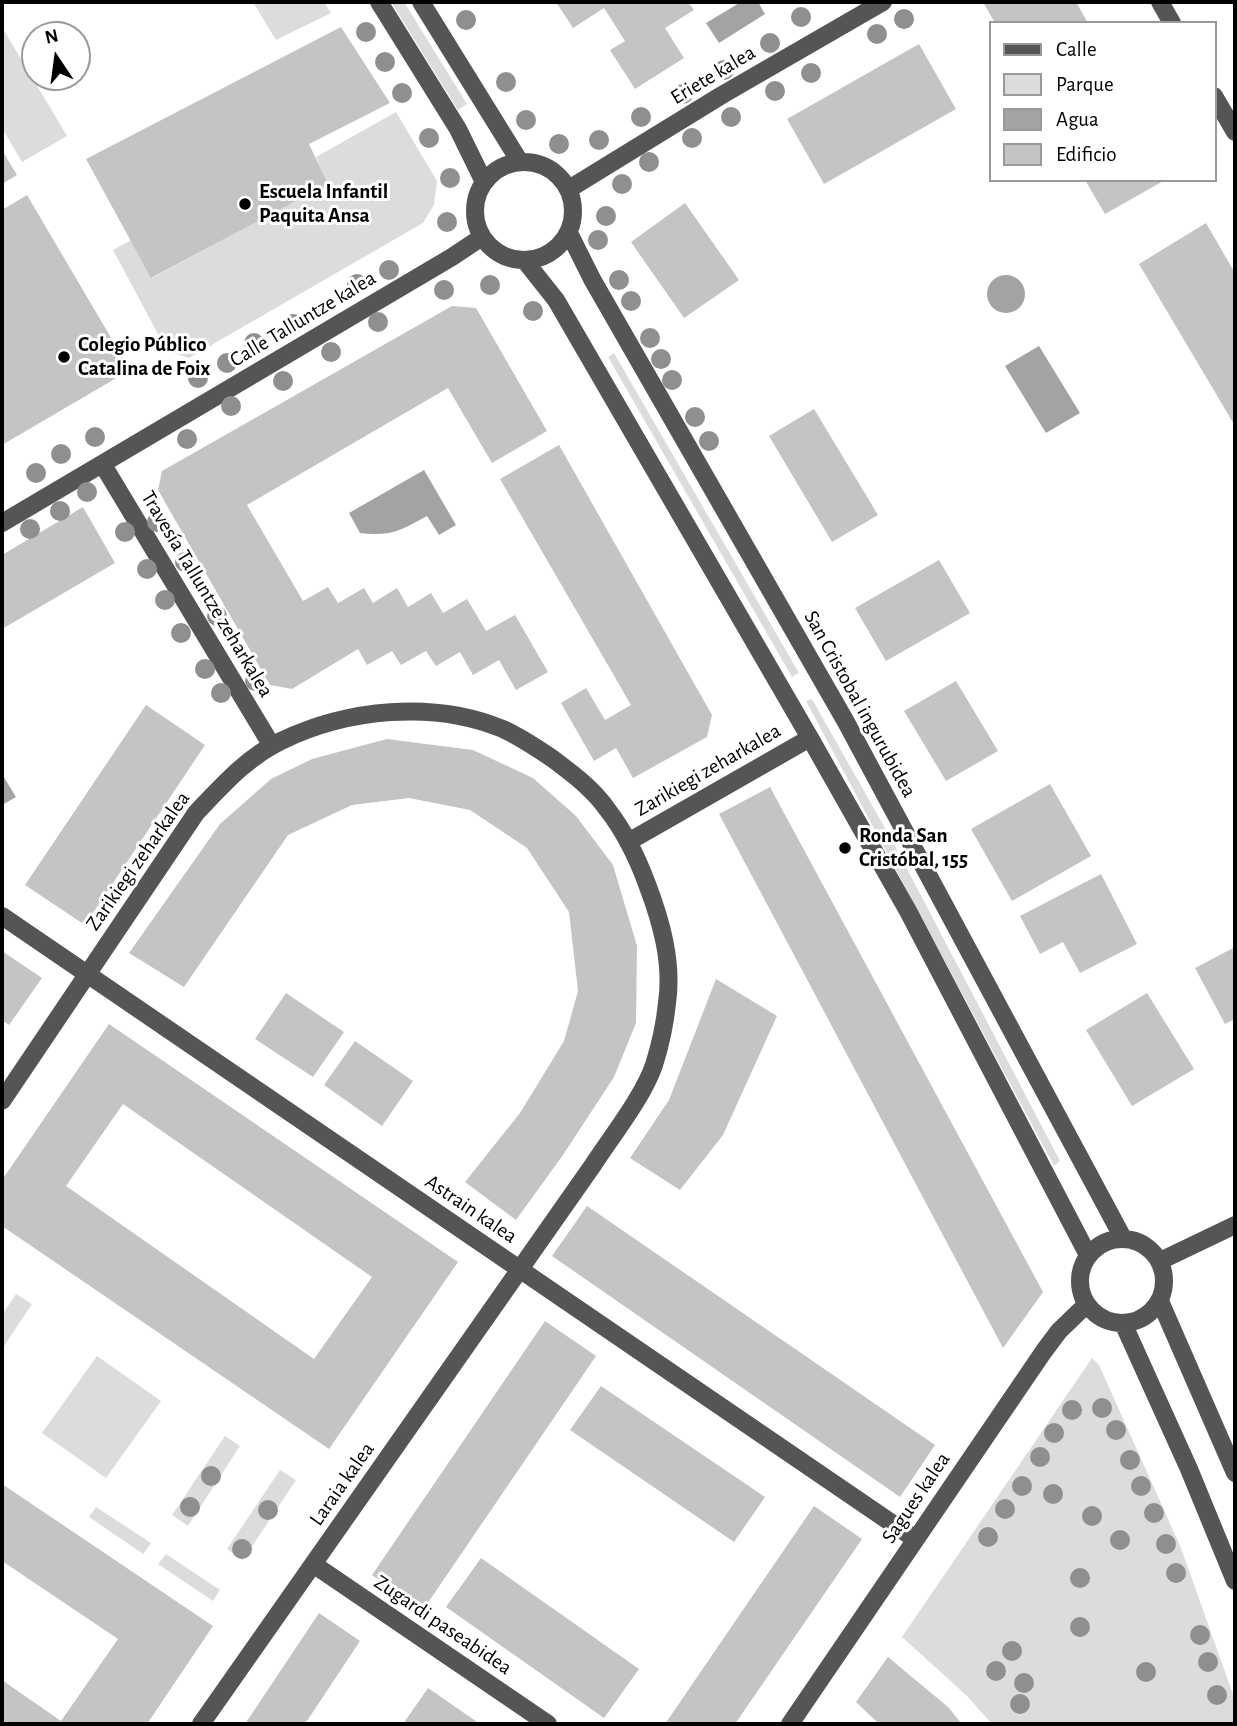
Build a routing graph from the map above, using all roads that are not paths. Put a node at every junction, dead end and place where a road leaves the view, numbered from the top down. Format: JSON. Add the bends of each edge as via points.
{"nodes":[{"id":1,"x":379,"y":2,"type":"edge"},
{"id":2,"x":421,"y":2,"type":"edge"},
{"id":3,"x":883,"y":2,"type":"edge"},
{"id":4,"x":1160,"y":2,"type":"edge"},
{"id":5,"x":855,"y":8,"type":"edge"},
{"id":6,"x":1171,"y":21,"type":"edge"},
{"id":7,"x":1216,"y":99,"type":"edge"},
{"id":8,"x":1235,"y":132,"type":"edge"},
{"id":9,"x":520,"y":162,"type":"junction"},
{"id":10,"x":484,"y":182,"type":"junction"},
{"id":11,"x":569,"y":189,"type":"junction"},
{"id":12,"x":569,"y":233,"type":"junction"},
{"id":13,"x":482,"y":237,"type":"junction"},
{"id":14,"x":525,"y":261,"type":"junction"},
{"id":15,"x":103,"y":465,"type":"junction"},
{"id":16,"x":2,"y":523,"type":"edge"},
{"id":17,"x":810,"y":738,"type":"junction"},
{"id":18,"x":272,"y":746,"type":"junction"},
{"id":19,"x":628,"y":842,"type":"junction"},
{"id":20,"x":2,"y":916,"type":"edge"},
{"id":21,"x":86,"y":974,"type":"junction"},
{"id":22,"x":2,"y":1101,"type":"edge"},
{"id":23,"x":1235,"y":1225,"type":"edge"},
{"id":24,"x":1123,"y":1238,"type":"junction"},
{"id":25,"x":1088,"y":1255,"type":"junction"},
{"id":26,"x":1160,"y":1261,"type":"junction"},
{"id":27,"x":520,"y":1269,"type":"junction"},
{"id":28,"x":1160,"y":1301,"type":"junction"},
{"id":29,"x":1087,"y":1304,"type":"junction"},
{"id":30,"x":1123,"y":1323,"type":"junction"},
{"id":31,"x":1235,"y":1472,"type":"edge"},
{"id":32,"x":915,"y":1539,"type":"junction"},
{"id":33,"x":313,"y":1564,"type":"junction"},
{"id":34,"x":1235,"y":1581,"type":"edge"},
{"id":35,"x":201,"y":1724,"type":"edge"},
{"id":36,"x":548,"y":1724,"type":"edge"},
{"id":37,"x":790,"y":1724,"type":"edge"}],
"edges":[{"from":1,"to":10,"type":"street","via":[[458,129]]},
{"from":2,"to":9,"type":"street"},
{"from":3,"to":5,"type":"street","name":"Eriete kalea"},
{"from":4,"to":6,"type":"street"},
{"from":5,"to":11,"type":"street","name":"Eriete kalea"},
{"from":7,"to":8,"type":"street"},
{"from":9,"to":10,"type":"street","via":[[501,168]]},
{"from":9,"to":11,"type":"street","via":[[540,164],[556,173]]},
{"from":10,"to":13,"type":"street","via":[[475,203]]},
{"from":11,"to":12,"type":"street","via":[[574,216]]},
{"from":12,"to":14,"type":"street","via":[[557,248]]},
{"from":12,"to":24,"type":"street","name":"San Cristobal ingurubidea","via":[[846,722]]},
{"from":13,"to":14,"type":"street","via":[[499,254]]},
{"from":13,"to":15,"type":"street","name":"Calle Talluntze kalea"},
{"from":14,"to":17,"type":"street","via":[[556,300]]},
{"from":15,"to":16,"type":"street","name":"Calle Talluntze kalea"},
{"from":15,"to":18,"type":"street","name":"Travesía Talluntze zeharkalea"},
{"from":17,"to":19,"type":"street","name":"Zarikiegi zeharkalea"},
{"from":17,"to":25,"type":"street","via":[[908,911]]},
{"from":18,"to":19,"type":"street","name":"Zarikiegi zeharkalea","via":[[331,722],[386,713],[475,720],[503,729],[564,767],[598,798]]},
{"from":18,"to":21,"type":"street","name":"Zarikiegi zeharkalea","via":[[236,772],[196,813]]},
{"from":19,"to":27,"type":"street","name":"Zarikiegi zeharkalea","via":[[642,867],[664,937],[668,1000],[663,1029],[653,1067],[638,1094]]},
{"from":20,"to":21,"type":"street","name":"Astrain kalea"},
{"from":21,"to":22,"type":"street","name":"Zarikiegi zeharkalea"},
{"from":21,"to":27,"type":"street","name":"Astrain kalea"},
{"from":23,"to":26,"type":"street"},
{"from":24,"to":25,"type":"street","via":[[1104,1242]]},
{"from":24,"to":26,"type":"street","via":[[1151,1249]]},
{"from":25,"to":29,"type":"street","via":[[1080,1288]]},
{"from":26,"to":28,"type":"street","via":[[1165,1281]]},
{"from":27,"to":32,"type":"street","name":"Astrain kalea"},
{"from":27,"to":33,"type":"street","name":"Laraia kalea"},
{"from":28,"to":30,"type":"street","via":[[1145,1317]]},
{"from":28,"to":31,"type":"street"},
{"from":29,"to":30,"type":"street","via":[[1096,1315]]},
{"from":29,"to":32,"type":"street","name":"Sagues kalea","via":[[1059,1331]]},
{"from":30,"to":34,"type":"street"},
{"from":32,"to":37,"type":"street","name":"Sagues kalea"},
{"from":33,"to":35,"type":"street","name":"Laraia kalea"},
{"from":33,"to":36,"type":"street","name":"Zugardi paseabidea"}]}
